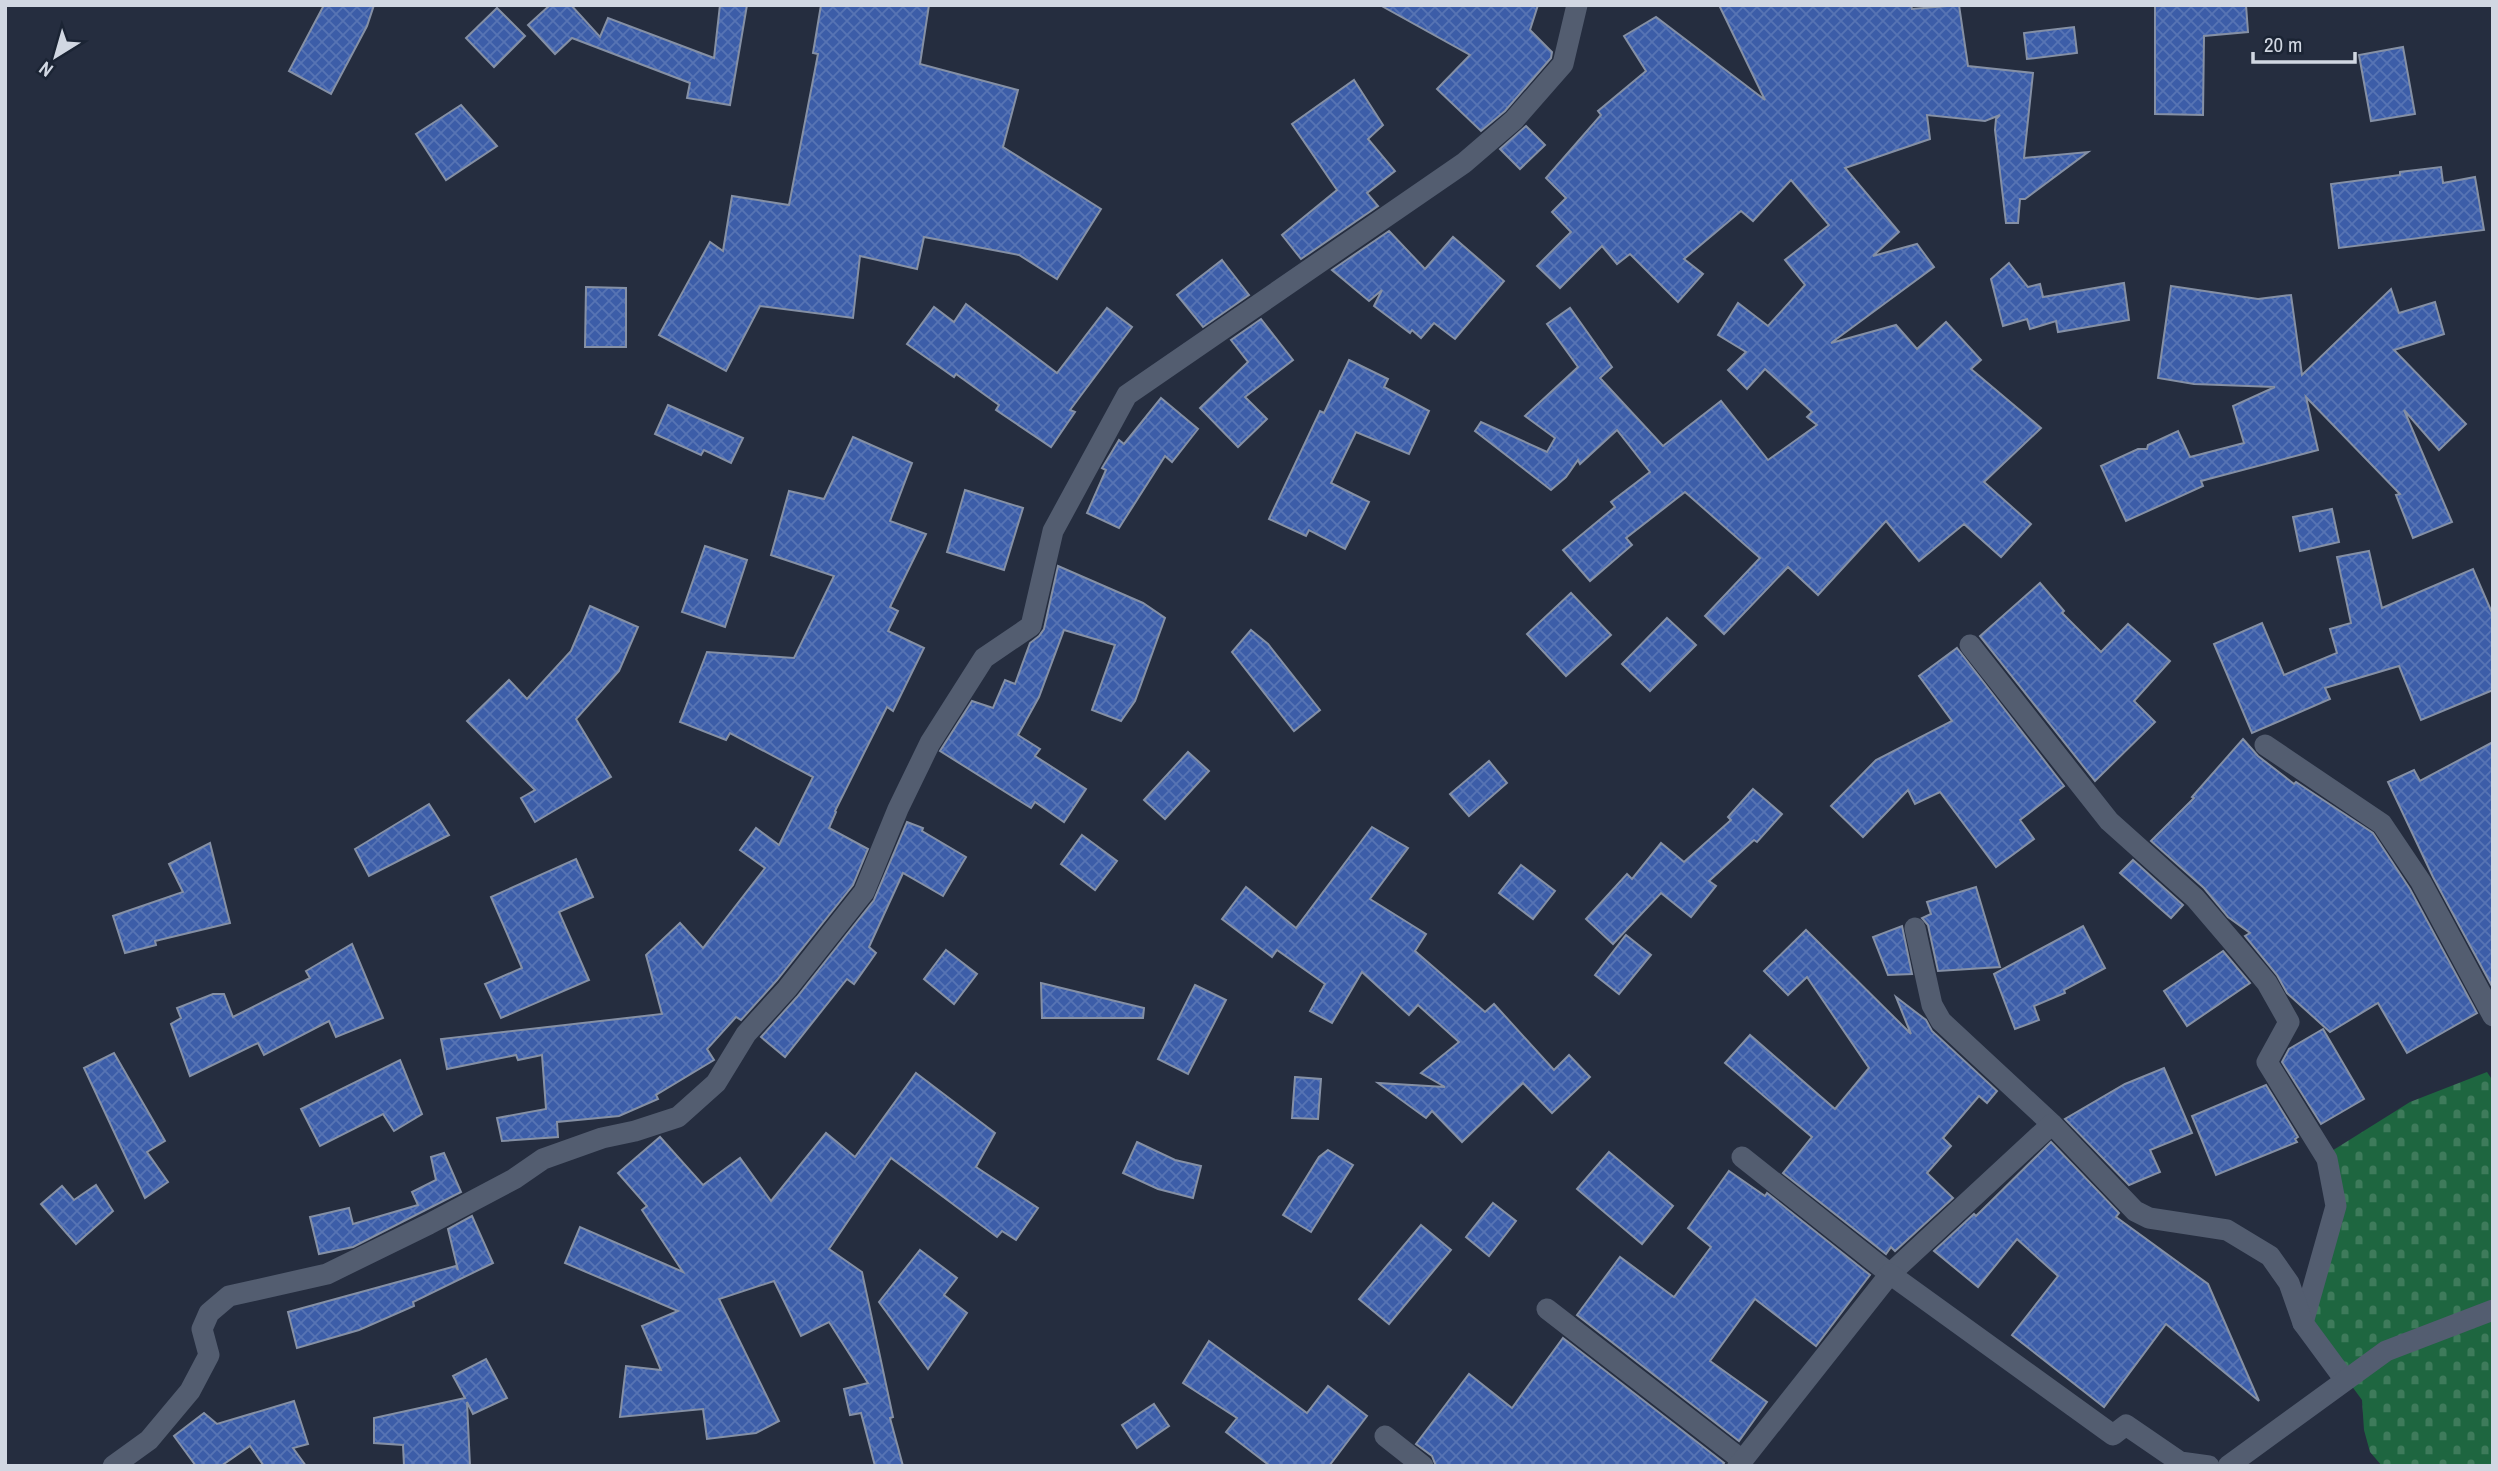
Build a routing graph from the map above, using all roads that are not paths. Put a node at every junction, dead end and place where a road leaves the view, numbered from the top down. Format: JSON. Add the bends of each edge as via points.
{"nodes":[{"id":1,"x":1577,"y":5,"type":"edge"},
{"id":2,"x":1970,"y":645,"type":"dead end"},
{"id":3,"x":2265,"y":745,"type":"dead end"},
{"id":4,"x":1915,"y":928,"type":"dead end"},
{"id":5,"x":2493,"y":1016,"type":"edge"},
{"id":6,"x":2052,"y":1124,"type":"junction"},
{"id":7,"x":1742,"y":1157,"type":"dead end"},
{"id":8,"x":1890,"y":1274,"type":"junction"},
{"id":9,"x":1547,"y":1308,"type":"dead end"},
{"id":10,"x":2493,"y":1310,"type":"edge"},
{"id":11,"x":2303,"y":1323,"type":"junction"},
{"id":12,"x":2345,"y":1380,"type":"junction"},
{"id":13,"x":1385,"y":1436,"type":"dead end"},
{"id":14,"x":1740,"y":1463,"type":"edge"},
{"id":15,"x":113,"y":1466,"type":"edge"},
{"id":16,"x":1423,"y":1466,"type":"edge"},
{"id":17,"x":2209,"y":1466,"type":"edge"},
{"id":18,"x":2228,"y":1466,"type":"edge"}],
"edges":[{"from":1,"to":15,"type":"street","via":[[1563,64],[1514,120],[1464,163],[1127,395],[1053,531],[1031,626],[984,658],[930,743],[864,892],[746,1034],[716,1083],[678,1117],[543,1159],[441,1218],[327,1274],[229,1296],[209,1313],[202,1329],[209,1355],[190,1391],[149,1440]]},
{"from":2,"to":11,"type":"street","via":[[2109,821],[2195,898],[2234,944],[2267,983],[2289,1022],[2267,1062],[2327,1159],[2336,1206]]},
{"from":3,"to":5,"type":"street","via":[[2382,824],[2421,882]]},
{"from":4,"to":6,"type":"street","via":[[1941,1021]]},
{"from":6,"to":8,"type":"street"},
{"from":6,"to":11,"type":"street","via":[[2135,1211],[2149,1218],[2227,1230],[2270,1256],[2289,1283]]},
{"from":7,"to":8,"type":"street"},
{"from":8,"to":14,"type":"street"},
{"from":8,"to":17,"type":"street","via":[[2113,1435],[2126,1425],[2180,1462]]},
{"from":9,"to":14,"type":"street"},
{"from":10,"to":12,"type":"street","via":[[2386,1352]]},
{"from":11,"to":12,"type":"street"},
{"from":12,"to":18,"type":"street"},
{"from":13,"to":16,"type":"street"}]}
